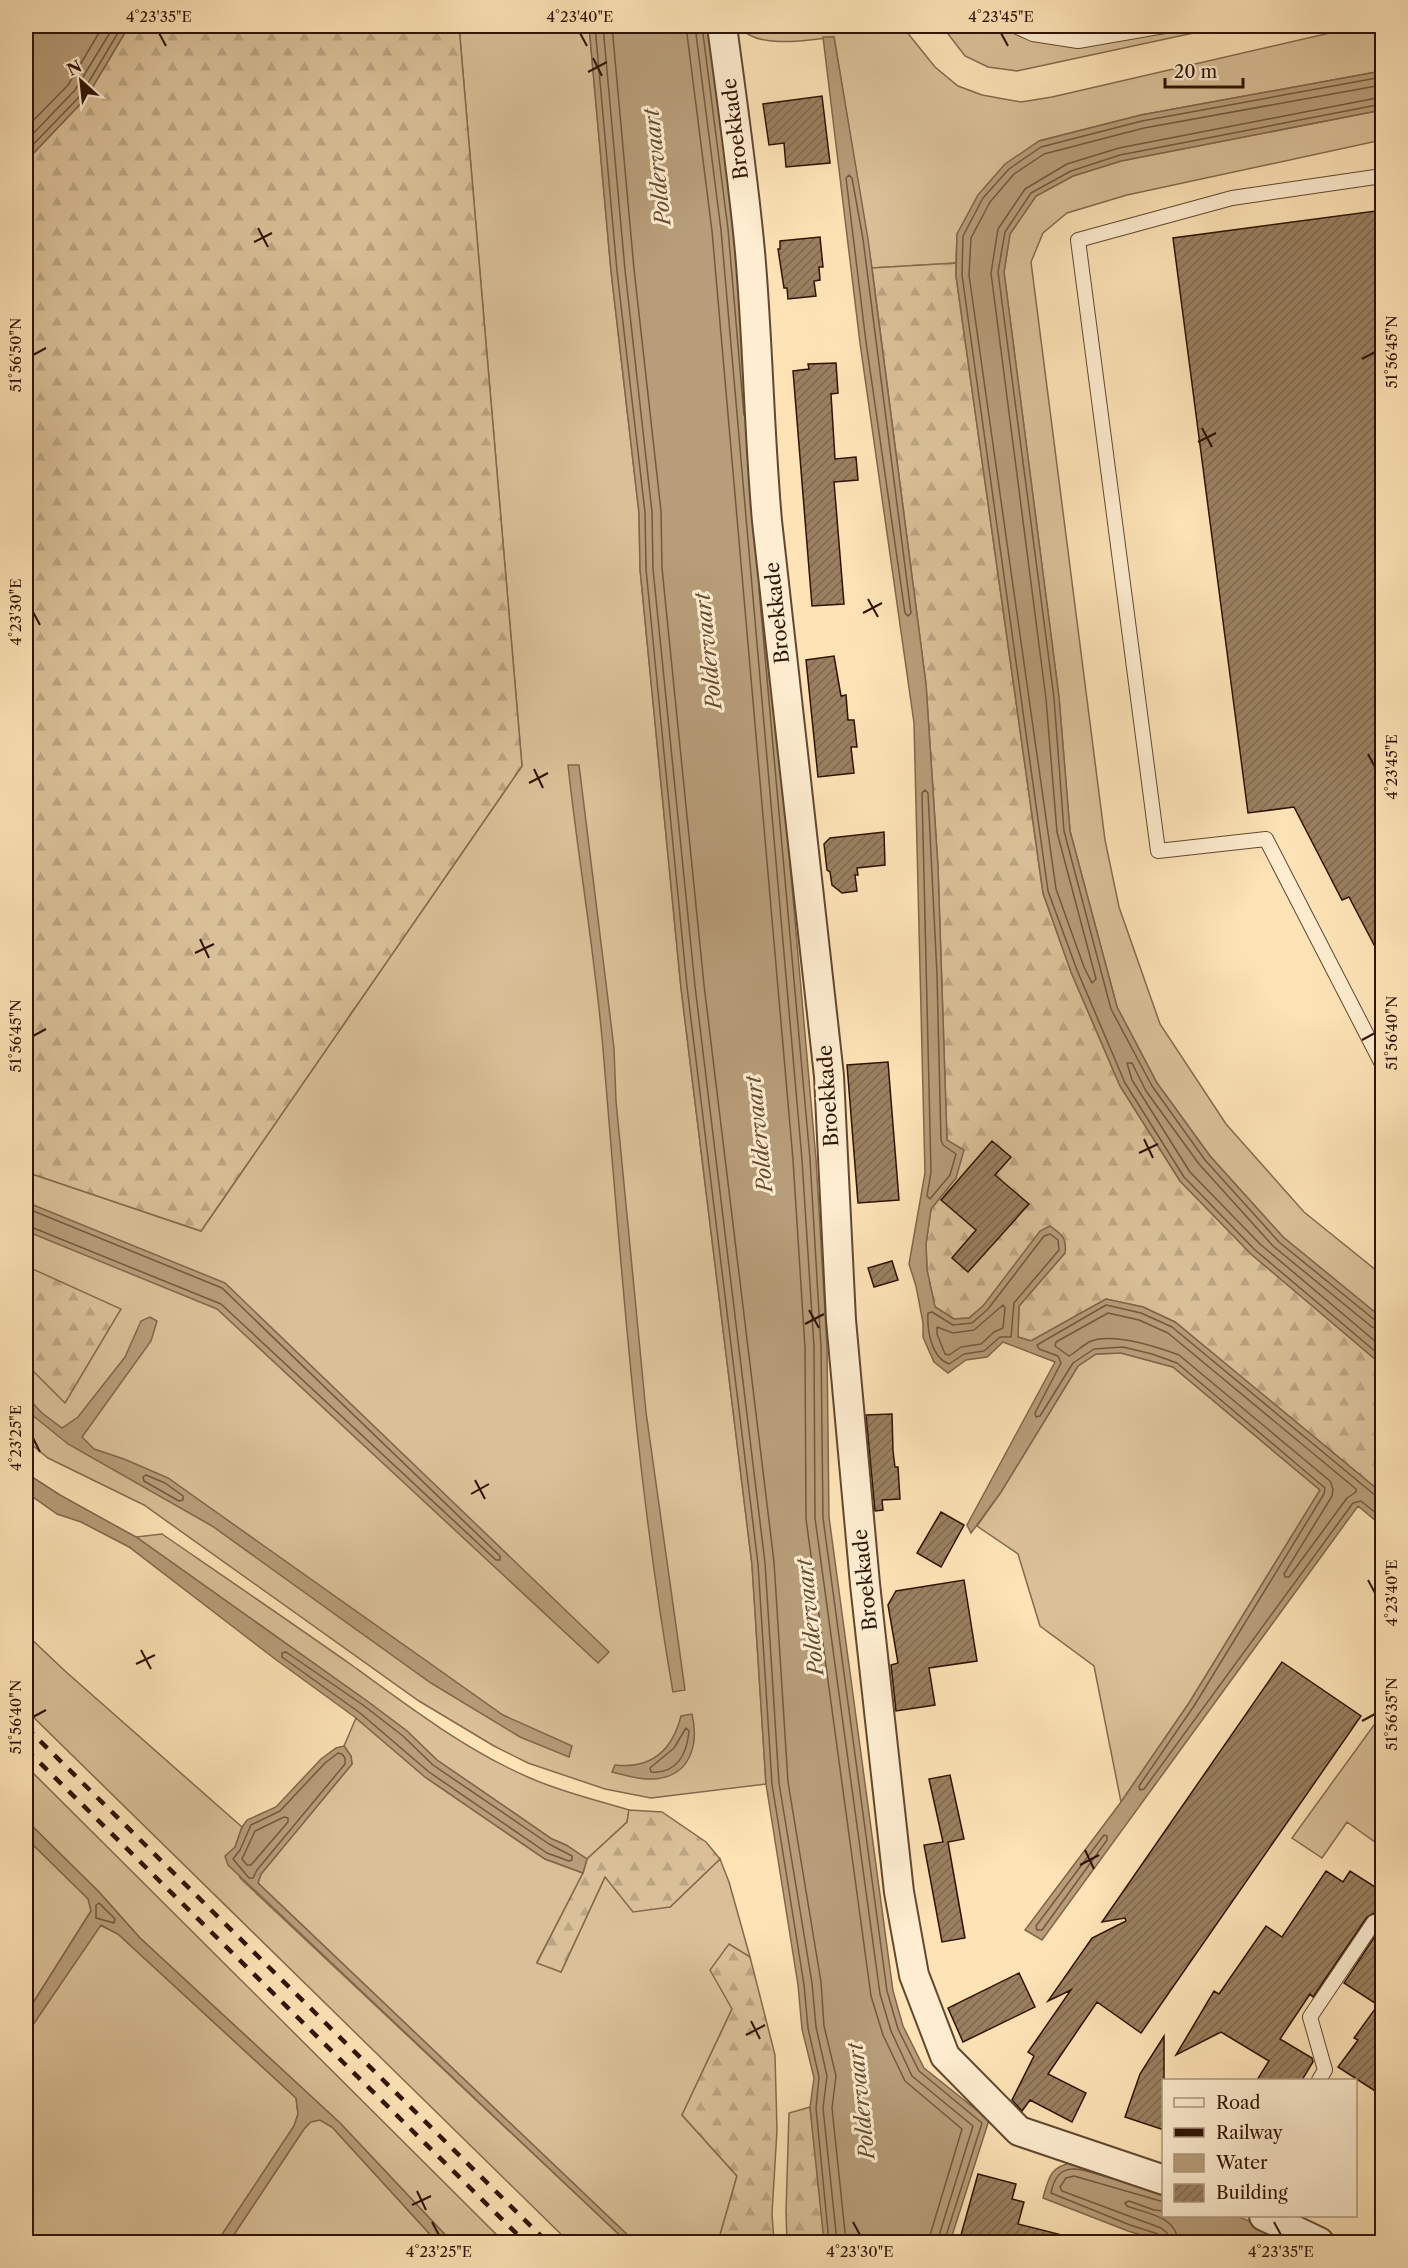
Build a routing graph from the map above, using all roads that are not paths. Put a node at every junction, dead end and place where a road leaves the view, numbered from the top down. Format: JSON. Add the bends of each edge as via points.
{"nodes":[{"id":1,"x":722,"y":26,"type":"edge"},
{"id":2,"x":1015,"y":26,"type":"edge"},
{"id":3,"x":1164,"y":26,"type":"edge"},
{"id":4,"x":1383,"y":176,"type":"edge"},
{"id":5,"x":1383,"y":1064,"type":"edge"},
{"id":6,"x":1374,"y":1922,"type":"dead end"},
{"id":7,"x":1320,"y":2079,"type":"edge"},
{"id":8,"x":1162,"y":2179,"type":"edge"},
{"id":9,"x":1266,"y":2217,"type":"edge"},
{"id":10,"x":1319,"y":2242,"type":"edge"}],
"edges":[{"from":1,"to":8,"type":"street","name":"Broekkade","via":[[750,251],[766,521],[829,1076],[840,1320],[867,1596],[899,1892],[914,1975],[945,2056],[1019,2131]]},
{"from":2,"to":3,"type":"lane","via":[[1033,34],[1078,41]]},
{"from":4,"to":5,"type":"lane","via":[[1232,198],[1078,240],[1158,852],[1266,839]]},
{"from":6,"to":7,"type":"lane","via":[[1310,2017],[1325,2070]]},
{"from":9,"to":10,"type":"street"}]}
